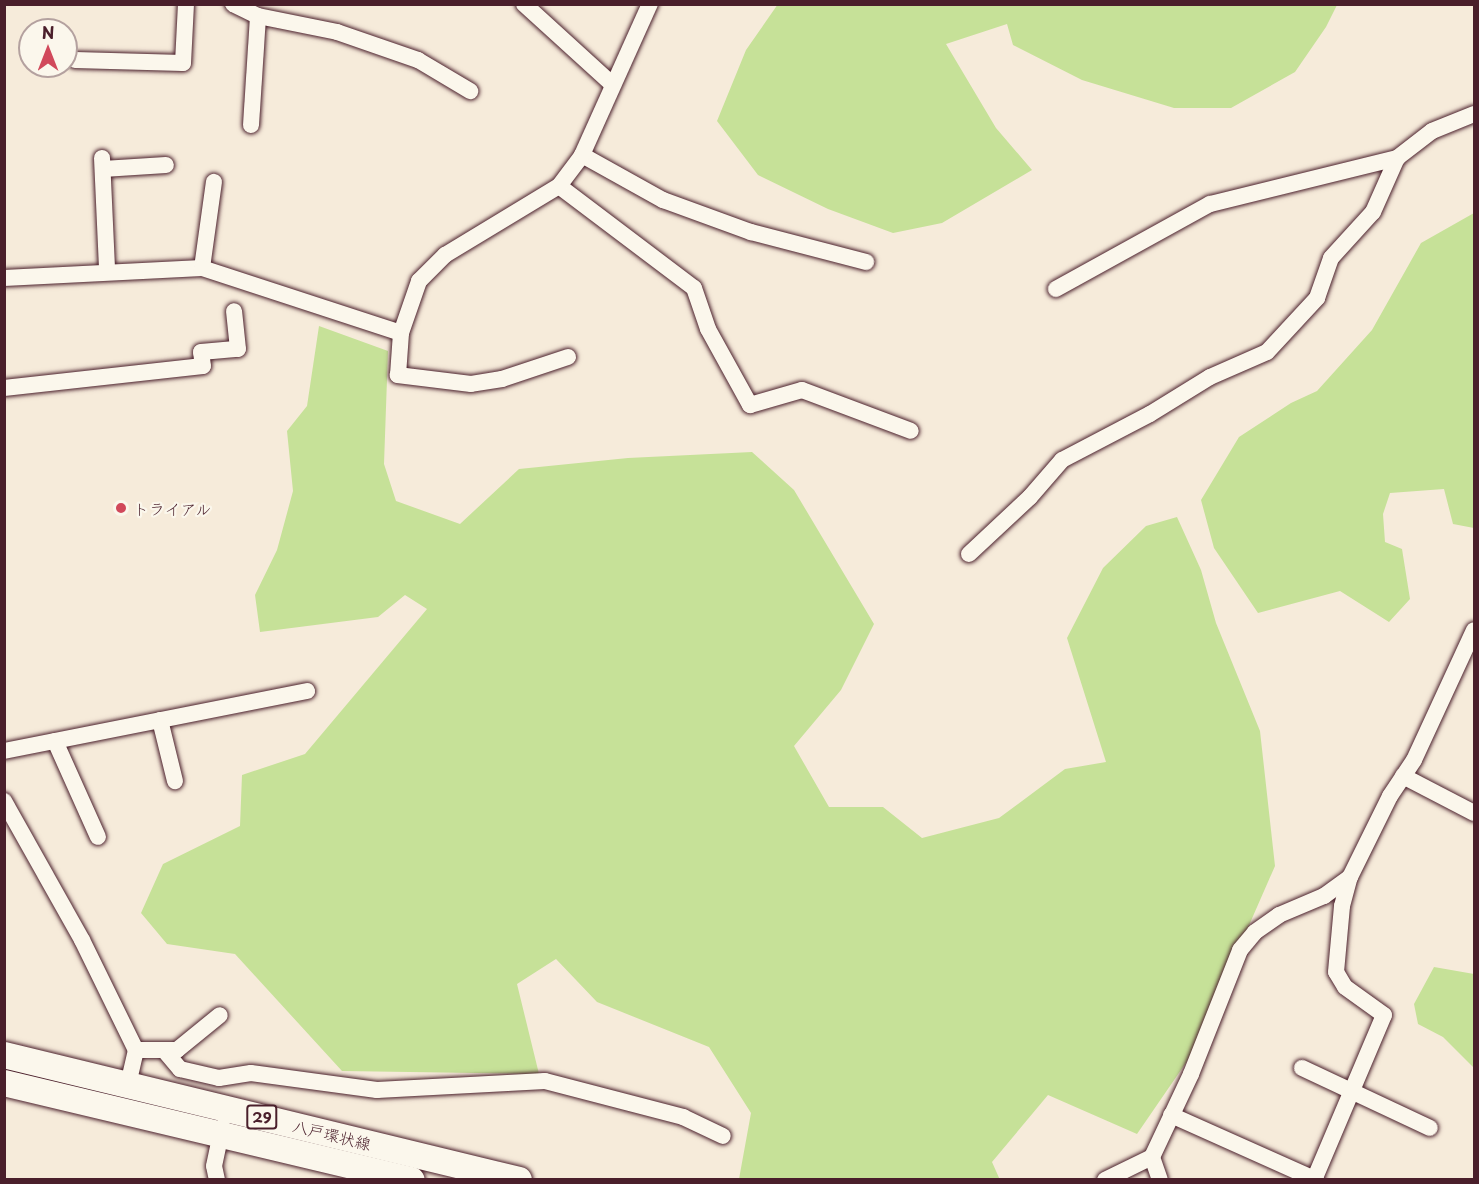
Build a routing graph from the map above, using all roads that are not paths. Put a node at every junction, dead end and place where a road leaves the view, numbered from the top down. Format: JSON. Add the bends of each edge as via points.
{"nodes":[{"id":1,"x":186,"y":4,"type":"edge"},
{"id":2,"x":233,"y":4,"type":"edge"},
{"id":3,"x":524,"y":4,"type":"edge"},
{"id":4,"x":650,"y":4,"type":"edge"},
{"id":5,"x":258,"y":16,"type":"junction"},
{"id":6,"x":78,"y":60,"type":"edge"},
{"id":7,"x":612,"y":84,"type":"junction"},
{"id":8,"x":470,"y":91,"type":"dead end"},
{"id":9,"x":1474,"y":114,"type":"edge"},
{"id":10,"x":251,"y":125,"type":"dead end"},
{"id":11,"x":582,"y":154,"type":"junction"},
{"id":12,"x":1397,"y":158,"type":"junction"},
{"id":13,"x":166,"y":165,"type":"dead end"},
{"id":14,"x":214,"y":182,"type":"dead end"},
{"id":15,"x":559,"y":186,"type":"junction"},
{"id":16,"x":866,"y":262,"type":"dead end"},
{"id":17,"x":202,"y":267,"type":"junction"},
{"id":18,"x":107,"y":270,"type":"junction"},
{"id":19,"x":4,"y":278,"type":"edge"},
{"id":20,"x":1056,"y":289,"type":"dead end"},
{"id":21,"x":234,"y":311,"type":"dead end"},
{"id":22,"x":401,"y":333,"type":"junction"},
{"id":23,"x":568,"y":357,"type":"dead end"},
{"id":24,"x":4,"y":388,"type":"edge"},
{"id":25,"x":911,"y":431,"type":"dead end"},
{"id":26,"x":969,"y":554,"type":"dead end"},
{"id":27,"x":1474,"y":630,"type":"edge"},
{"id":28,"x":307,"y":691,"type":"dead end"},
{"id":29,"x":160,"y":720,"type":"junction"},
{"id":30,"x":55,"y":741,"type":"junction"},
{"id":31,"x":4,"y":751,"type":"edge"},
{"id":32,"x":1403,"y":776,"type":"junction"},
{"id":33,"x":175,"y":781,"type":"dead end"},
{"id":34,"x":4,"y":801,"type":"edge"},
{"id":35,"x":1474,"y":813,"type":"edge"},
{"id":36,"x":98,"y":837,"type":"dead end"},
{"id":37,"x":1350,"y":877,"type":"junction"},
{"id":38,"x":220,"y":1015,"type":"dead end"},
{"id":39,"x":136,"y":1050,"type":"junction"},
{"id":40,"x":164,"y":1050,"type":"junction"},
{"id":41,"x":4,"y":1055,"type":"edge"},
{"id":42,"x":1302,"y":1068,"type":"dead end"},
{"id":43,"x":4,"y":1083,"type":"edge"},
{"id":44,"x":128,"y":1084,"type":"junction"},
{"id":45,"x":1351,"y":1092,"type":"junction"},
{"id":46,"x":226,"y":1108,"type":"junction"},
{"id":47,"x":1171,"y":1115,"type":"junction"},
{"id":48,"x":1430,"y":1128,"type":"dead end"},
{"id":49,"x":220,"y":1135,"type":"junction"},
{"id":50,"x":723,"y":1136,"type":"dead end"},
{"id":51,"x":1152,"y":1157,"type":"junction"},
{"id":52,"x":214,"y":1178,"type":"edge"},
{"id":53,"x":412,"y":1179,"type":"edge"},
{"id":54,"x":519,"y":1179,"type":"edge"},
{"id":55,"x":1105,"y":1179,"type":"edge"},
{"id":56,"x":1160,"y":1179,"type":"edge"},
{"id":57,"x":1314,"y":1179,"type":"edge"}],
"edges":[{"from":1,"to":6,"type":"street","via":[[183,63]]},
{"from":2,"to":5,"type":"street"},
{"from":3,"to":7,"type":"street"},
{"from":4,"to":7,"type":"street"},
{"from":5,"to":8,"type":"street","via":[[337,32],[418,60]]},
{"from":5,"to":10,"type":"street"},
{"from":7,"to":11,"type":"street"},
{"from":9,"to":12,"type":"street","via":[[1432,131]]},
{"from":11,"to":15,"type":"street"},
{"from":11,"to":16,"type":"street","via":[[663,200],[751,232]]},
{"from":12,"to":20,"type":"street","via":[[1210,204]]},
{"from":12,"to":26,"type":"street","via":[[1373,212],[1331,258],[1317,298],[1268,352],[1210,377],[1062,460],[1030,497]]},
{"from":13,"to":18,"type":"street","via":[[102,164]]},
{"from":14,"to":17,"type":"street"},
{"from":15,"to":22,"type":"street","via":[[445,255],[419,281]]},
{"from":15,"to":25,"type":"street","via":[[694,288],[708,329],[750,405],[802,390]]},
{"from":17,"to":18,"type":"street"},
{"from":17,"to":22,"type":"street"},
{"from":18,"to":19,"type":"street"},
{"from":21,"to":24,"type":"street","via":[[238,349],[201,352],[203,366]]},
{"from":22,"to":23,"type":"street","via":[[398,375],[471,384],[502,379]]},
{"from":27,"to":32,"type":"street"},
{"from":28,"to":29,"type":"street"},
{"from":29,"to":30,"type":"street"},
{"from":29,"to":33,"type":"street"},
{"from":30,"to":31,"type":"street"},
{"from":30,"to":36,"type":"street"},
{"from":32,"to":35,"type":"street"},
{"from":32,"to":37,"type":"street"},
{"from":34,"to":39,"type":"street","via":[[82,940]]},
{"from":37,"to":45,"type":"street","via":[[1342,906],[1336,972],[1344,987],[1384,1015]]},
{"from":37,"to":47,"type":"street","via":[[1324,896],[1279,915],[1255,932],[1240,950]]},
{"from":38,"to":40,"type":"street","via":[[182,1047]]},
{"from":39,"to":40,"type":"street"},
{"from":39,"to":44,"type":"street"},
{"from":40,"to":50,"type":"street","via":[[180,1069],[219,1078],[251,1073],[377,1090],[545,1080],[682,1118]]},
{"from":41,"to":44,"type":"main road","name":"八戸環状線","number":"29"},
{"from":42,"to":45,"type":"street"},
{"from":43,"to":49,"type":"main road","name":"八戸環状線","number":"29"},
{"from":44,"to":46,"type":"main road","name":"八戸環状線","number":"29"},
{"from":45,"to":48,"type":"street"},
{"from":45,"to":57,"type":"street"},
{"from":46,"to":49,"type":"street"},
{"from":46,"to":54,"type":"main road","name":"八戸環状線","number":"29"},
{"from":47,"to":51,"type":"street"},
{"from":47,"to":57,"type":"street"},
{"from":49,"to":52,"type":"street"},
{"from":49,"to":53,"type":"main road","name":"八戸環状線","number":"29"},
{"from":51,"to":55,"type":"street"},
{"from":51,"to":56,"type":"street"}]}
